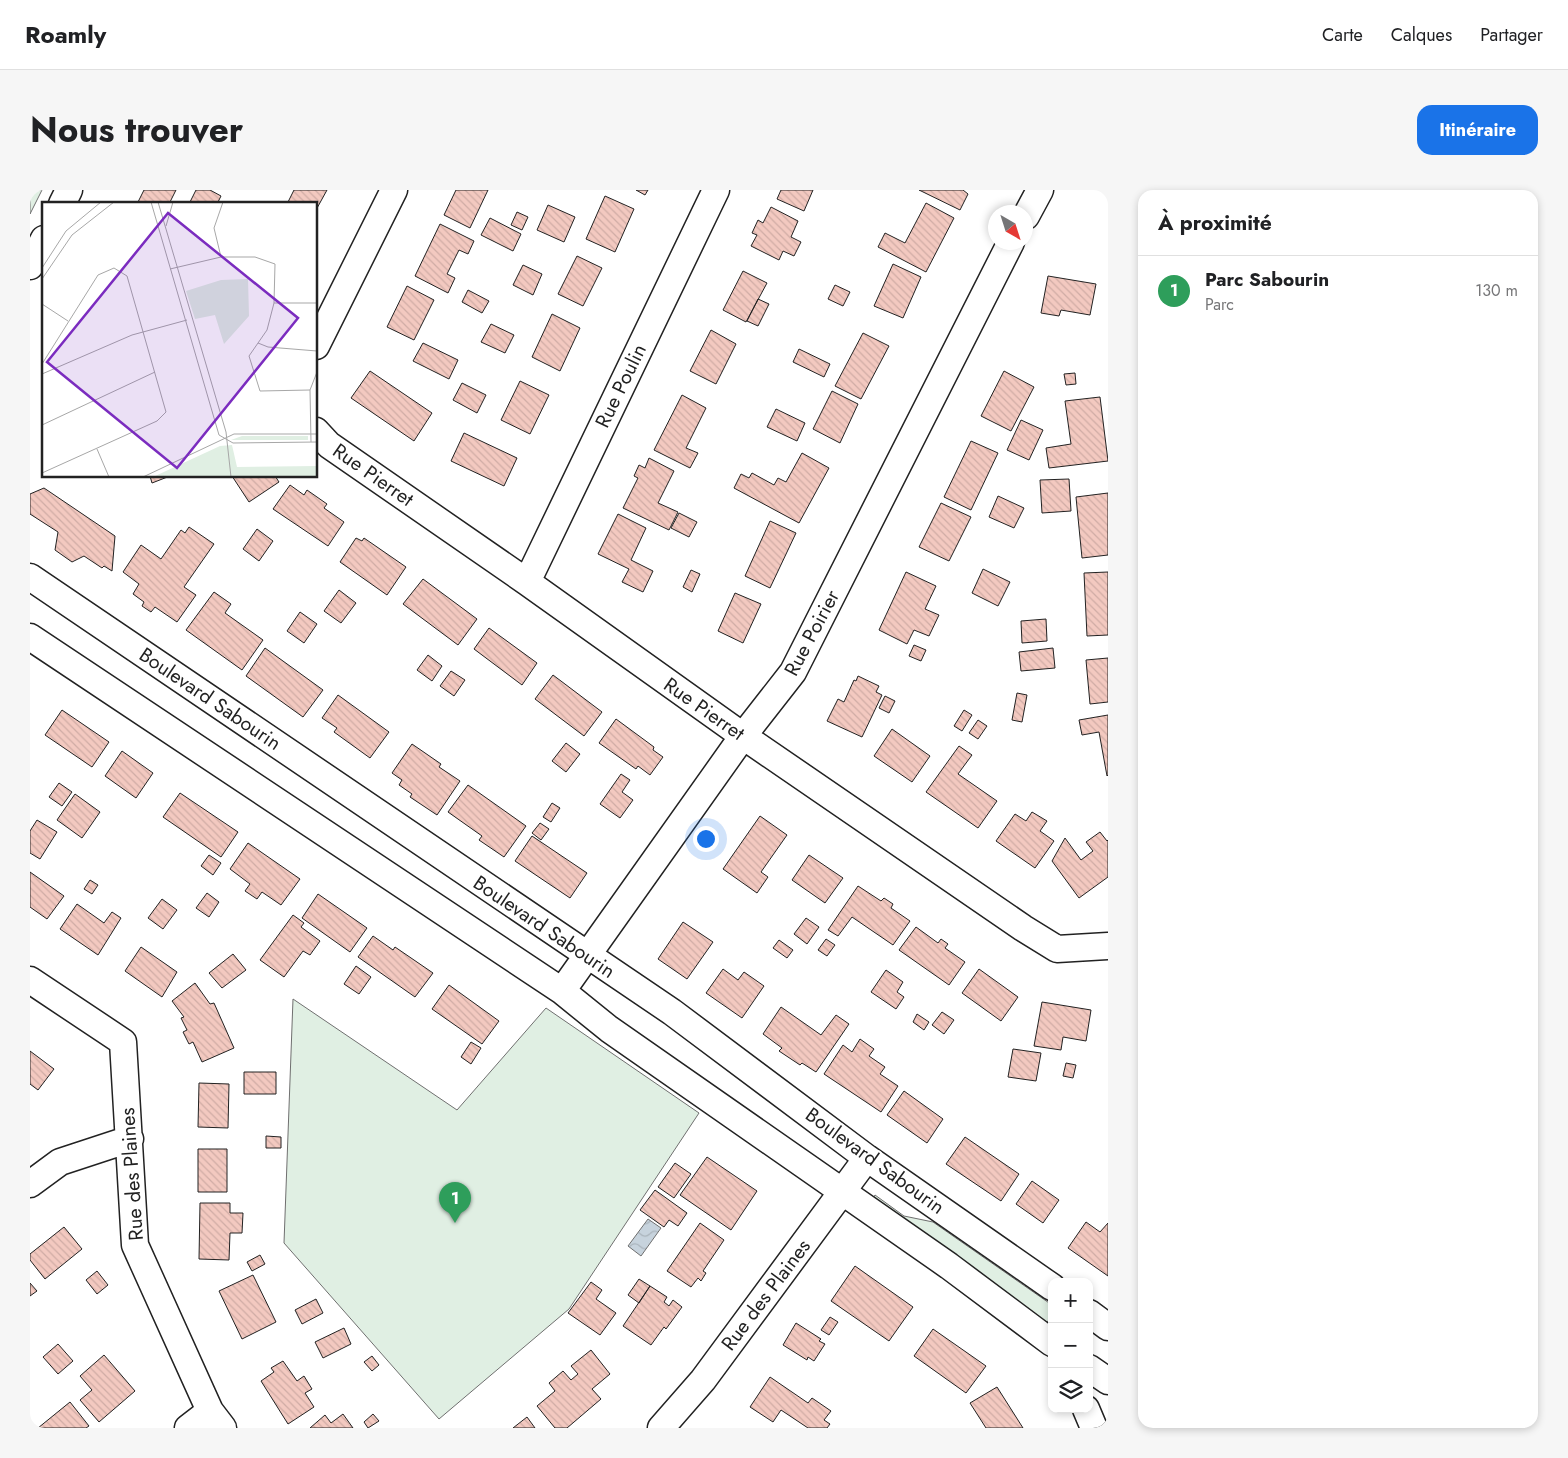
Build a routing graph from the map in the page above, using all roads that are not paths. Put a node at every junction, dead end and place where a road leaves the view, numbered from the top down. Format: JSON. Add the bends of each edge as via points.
{"nodes":[{"id":1,"x":69,"y":190,"type":"edge"},
{"id":2,"x":394,"y":190,"type":"edge"},
{"id":3,"x":716,"y":190,"type":"edge"},
{"id":4,"x":1040,"y":190,"type":"edge"},
{"id":5,"x":63,"y":202,"type":"edge"},
{"id":6,"x":1032,"y":205,"type":"edge"},
{"id":7,"x":42,"y":243,"type":"edge"},
{"id":8,"x":1007,"y":250,"type":"edge"},
{"id":9,"x":30,"y":266,"type":"edge"},
{"id":10,"x":318,"y":342,"type":"edge"},
{"id":11,"x":318,"y":433,"type":"edge"},
{"id":12,"x":30,"y":577,"type":"edge"},
{"id":13,"x":527,"y":582,"type":"junction"},
{"id":14,"x":30,"y":637,"type":"edge"},
{"id":15,"x":743,"y":736,"type":"junction"},
{"id":16,"x":1108,"y":946,"type":"edge"},
{"id":17,"x":587,"y":956,"type":"junction"},
{"id":18,"x":30,"y":980,"type":"edge"},
{"id":19,"x":562,"y":991,"type":"junction"},
{"id":20,"x":130,"y":1139,"type":"junction"},
{"id":21,"x":867,"y":1158,"type":"junction"},
{"id":22,"x":30,"y":1184,"type":"edge"},
{"id":23,"x":842,"y":1193,"type":"junction"},
{"id":24,"x":1048,"y":1284,"type":"edge"},
{"id":25,"x":1093,"y":1317,"type":"edge"},
{"id":26,"x":1108,"y":1327,"type":"edge"},
{"id":27,"x":1048,"y":1340,"type":"edge"},
{"id":28,"x":1093,"y":1371,"type":"edge"},
{"id":29,"x":1108,"y":1381,"type":"edge"},
{"id":30,"x":1088,"y":1413,"type":"edge"},
{"id":31,"x":217,"y":1419,"type":"edge"},
{"id":32,"x":664,"y":1427,"type":"edge"},
{"id":33,"x":188,"y":1428,"type":"edge"},
{"id":34,"x":1094,"y":1428,"type":"edge"}],
"edges":[{"from":1,"to":5,"type":"street"},
{"from":2,"to":10,"type":"street"},
{"from":3,"to":13,"type":"street","name":"Rue Poulin"},
{"from":4,"to":6,"type":"street"},
{"from":7,"to":9,"type":"street"},
{"from":8,"to":15,"type":"street","name":"Rue Poirier","via":[[794,672]]},
{"from":11,"to":13,"type":"street","name":"Rue Pierret","via":[[329,446]]},
{"from":12,"to":17,"type":"street","name":"Boulevard Sabourin"},
{"from":13,"to":15,"type":"street","name":"Rue Pierret"},
{"from":14,"to":19,"type":"street"},
{"from":15,"to":16,"type":"street","name":"Rue Pierret","via":[[1057,949]]},
{"from":15,"to":17,"type":"street","name":"Rue Poirier"},
{"from":17,"to":19,"type":"street","name":"Rue Poirier"},
{"from":17,"to":21,"type":"street","name":"Boulevard Sabourin","via":[[672,1012]]},
{"from":18,"to":20,"type":"street","name":"Rue des Plaines","via":[[123,1042]]},
{"from":19,"to":23,"type":"street","via":[[609,1029]]},
{"from":20,"to":22,"type":"street","via":[[60,1162]]},
{"from":20,"to":31,"type":"street","name":"Rue des Plaines","via":[[135,1245]]},
{"from":21,"to":23,"type":"street","name":"Rue des Plaines"},
{"from":21,"to":24,"type":"street","name":"Boulevard Sabourin"},
{"from":23,"to":27,"type":"street","via":[[949,1266]]},
{"from":23,"to":32,"type":"street","name":"Rue des Plaines","via":[[703,1380]]},
{"from":25,"to":26,"type":"street"},
{"from":28,"to":29,"type":"street"},
{"from":30,"to":34,"type":"street"},
{"from":31,"to":33,"type":"street"}]}
